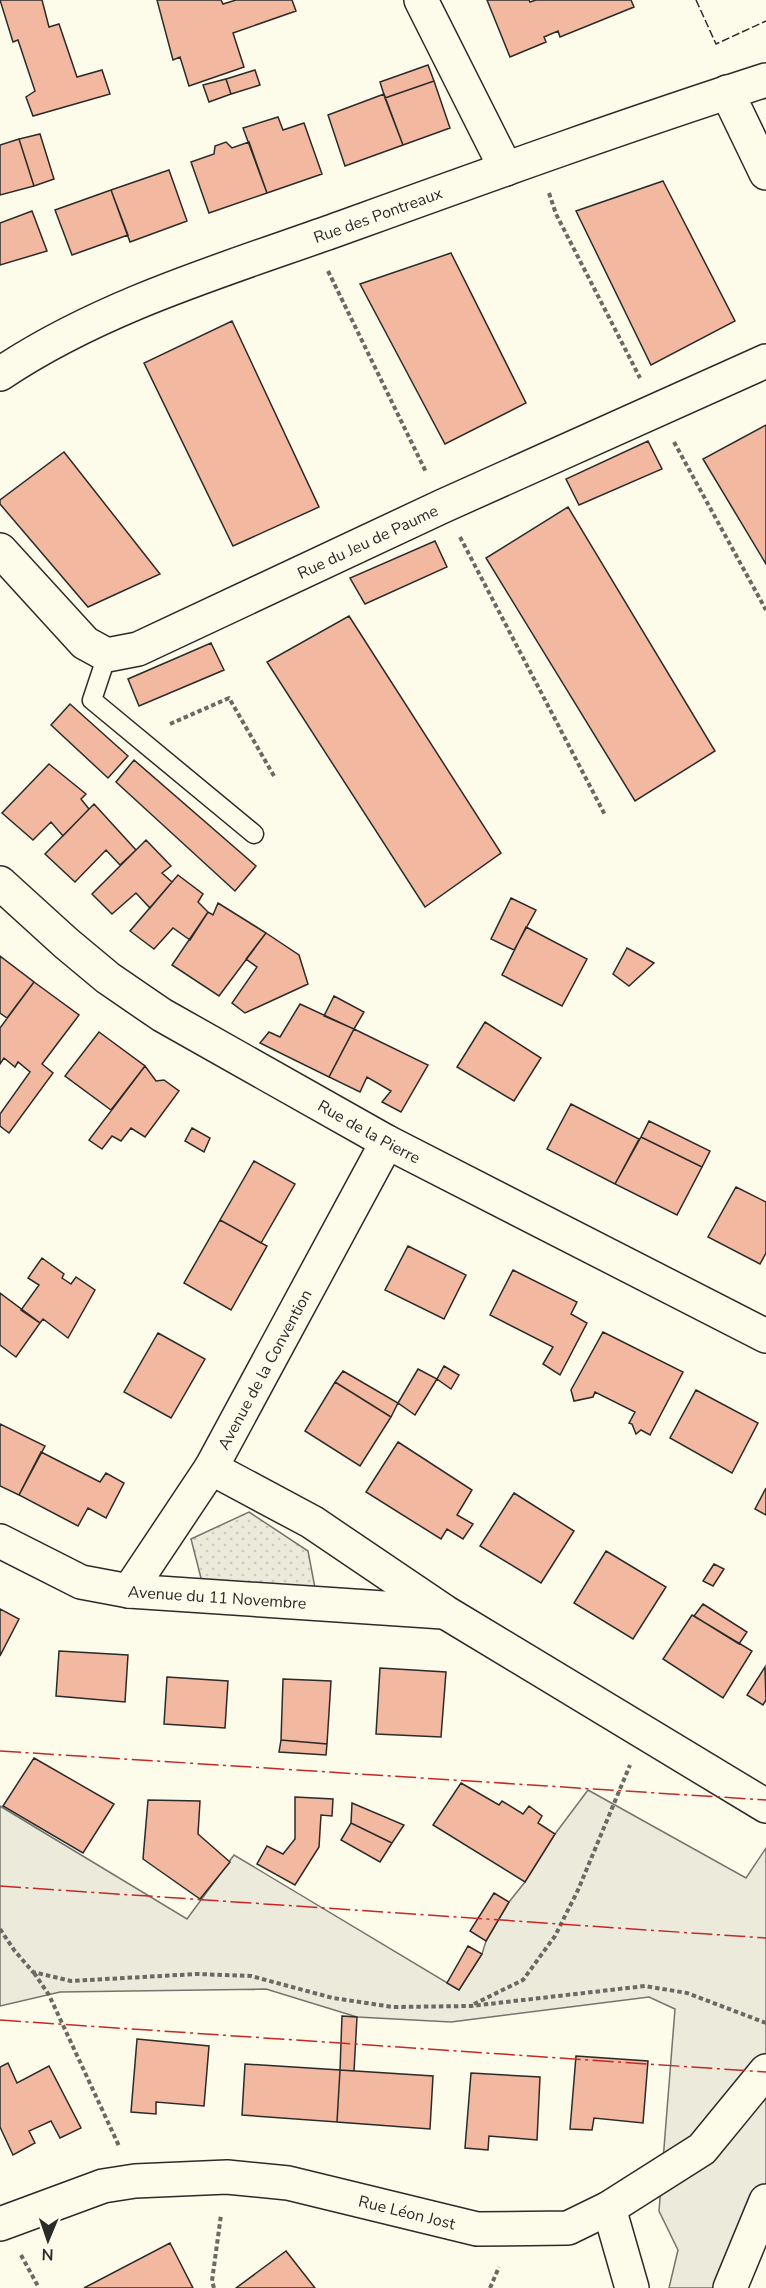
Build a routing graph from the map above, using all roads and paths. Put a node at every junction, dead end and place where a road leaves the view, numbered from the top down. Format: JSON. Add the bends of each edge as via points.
{"nodes":[{"id":1,"x":421,"y":0,"type":"edge"},
{"id":2,"x":766,"y":80,"type":"edge"},
{"id":3,"x":728,"y":92,"type":"junction"},
{"id":4,"x":506,"y":169,"type":"junction"},
{"id":5,"x":766,"y":173,"type":"edge"},
{"id":6,"x":766,"y":362,"type":"edge"},
{"id":7,"x":0,"y":374,"type":"edge"},
{"id":8,"x":0,"y":550,"type":"edge"},
{"id":9,"x":107,"y":655,"type":"junction"},
{"id":10,"x":139,"y":738,"type":"junction"},
{"id":11,"x":274,"y":776,"type":"dead end"},
{"id":12,"x":254,"y":834,"type":"dead end"},
{"id":13,"x":0,"y":883,"type":"edge"},
{"id":14,"x":387,"y":1142,"type":"junction"},
{"id":15,"x":766,"y":1336,"type":"edge"},
{"id":16,"x":211,"y":1468,"type":"junction"},
{"id":17,"x":0,"y":1541,"type":"edge"},
{"id":18,"x":129,"y":1591,"type":"junction"},
{"id":19,"x":445,"y":1612,"type":"junction"},
{"id":20,"x":644,"y":1734,"type":"junction"},
{"id":21,"x":766,"y":1806,"type":"edge"},
{"id":22,"x":0,"y":1929,"type":"edge"},
{"id":23,"x":33,"y":1972,"type":"junction"},
{"id":24,"x":471,"y":2006,"type":"junction"},
{"id":25,"x":766,"y":2023,"type":"edge"},
{"id":26,"x":766,"y":2071,"type":"edge"},
{"id":27,"x":227,"y":2177,"type":"junction"},
{"id":28,"x":135,"y":2181,"type":"junction"},
{"id":29,"x":766,"y":2201,"type":"edge"},
{"id":30,"x":609,"y":2208,"type":"junction"},
{"id":31,"x":0,"y":2224,"type":"edge"},
{"id":32,"x":214,"y":2288,"type":"edge"},
{"id":33,"x":632,"y":2288,"type":"edge"},
{"id":34,"x":730,"y":2288,"type":"edge"}],
"edges":[{"from":1,"to":4,"type":"street"},
{"from":2,"to":3,"type":"street","name":"Rue des Pontreaux"},
{"from":3,"to":4,"type":"street","name":"Rue des Pontreaux"},
{"from":3,"to":5,"type":"street"},
{"from":4,"to":7,"type":"street","name":"Rue des Pontreaux","via":[[232,266],[91,322]]},
{"from":6,"to":9,"type":"street","name":"Rue du Jeu de Paume","via":[[443,506],[138,650]]},
{"from":8,"to":9,"type":"street","via":[[85,643]]},
{"from":9,"to":10,"type":"lane","via":[[92,700]]},
{"from":10,"to":11,"type":"path","via":[[229,698]]},
{"from":10,"to":12,"type":"lane"},
{"from":13,"to":14,"type":"street","name":"Rue de la Pierre","via":[[108,978],[162,1015]]},
{"from":14,"to":15,"type":"street","name":"Rue de la Pierre"},
{"from":14,"to":16,"type":"street","name":"Avenue de la Convention"},
{"from":16,"to":18,"type":"street","name":"Avenue de la Convention"},
{"from":16,"to":19,"type":"street","name":"Avenue du 11 Novembre","via":[[312,1522]]},
{"from":17,"to":18,"type":"street","name":"Avenue du 11 Novembre","via":[[81,1582]]},
{"from":18,"to":19,"type":"street","name":"Avenue du 11 Novembre"},
{"from":19,"to":20,"type":"street","name":"Avenue du 11 Novembre"},
{"from":20,"to":21,"type":"street","name":"Avenue du 11 Novembre"},
{"from":20,"to":24,"type":"path","via":[[555,1936],[523,1980]]},
{"from":22,"to":23,"type":"path"},
{"from":23,"to":24,"type":"path","via":[[71,1981],[197,1974],[251,1976],[333,1998],[393,2007]]},
{"from":23,"to":28,"type":"path","via":[[49,1995]]},
{"from":24,"to":25,"type":"path","via":[[645,1986],[687,1993]]},
{"from":26,"to":30,"type":"street","name":"Rue Léon Jost","via":[[702,2149]]},
{"from":27,"to":28,"type":"street","name":"Rue Léon Jost"},
{"from":27,"to":30,"type":"street","name":"Rue Léon Jost","via":[[288,2183],[477,2229],[568,2228]]},
{"from":27,"to":32,"type":"path"},
{"from":28,"to":31,"type":"street","name":"Rue Léon Jost","via":[[103,2186]]},
{"from":29,"to":34,"type":"street"},
{"from":30,"to":33,"type":"street"}]}
